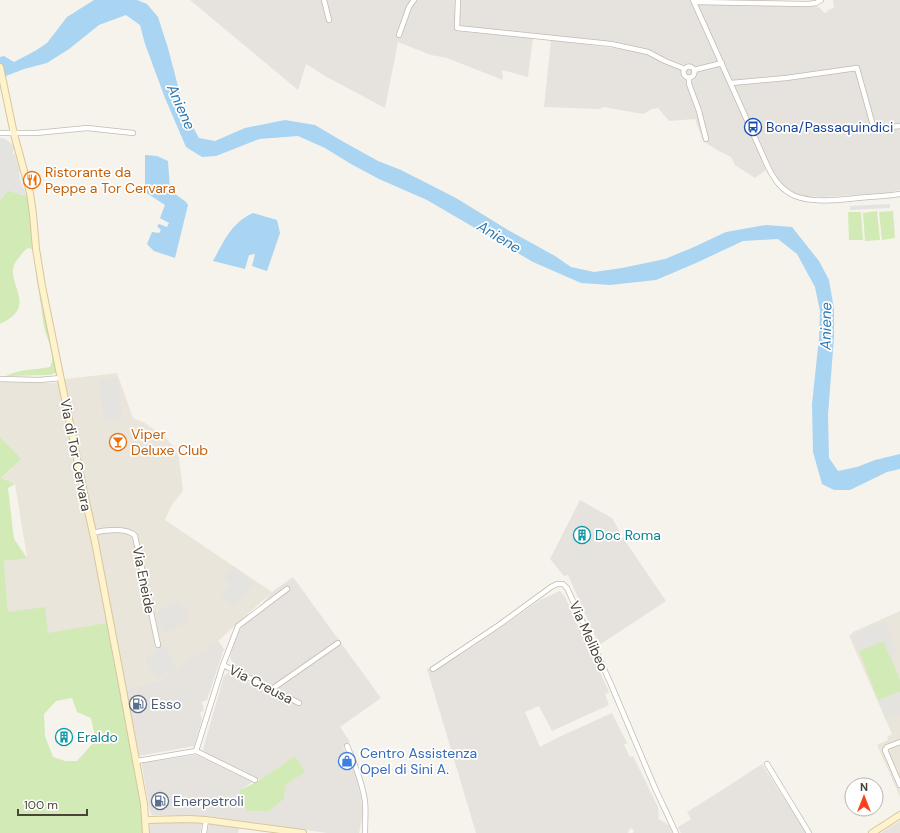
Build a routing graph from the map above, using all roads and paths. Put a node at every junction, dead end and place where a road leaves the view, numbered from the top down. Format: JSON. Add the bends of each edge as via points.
{"nodes":[{"id":1,"x":324,"y":0,"type":"edge"},
{"id":2,"x":414,"y":0,"type":"edge"},
{"id":3,"x":458,"y":0,"type":"edge"},
{"id":4,"x":821,"y":0,"type":"edge"},
{"id":5,"x":694,"y":1,"type":"edge"},
{"id":6,"x":329,"y":20,"type":"dead end"},
{"id":7,"x":399,"y":35,"type":"dead end"},
{"id":8,"x":722,"y":63,"type":"junction"},
{"id":9,"x":0,"y":67,"type":"edge"},
{"id":10,"x":686,"y":68,"type":"junction"},
{"id":11,"x":694,"y":70,"type":"junction"},
{"id":12,"x":689,"y":78,"type":"junction"},
{"id":13,"x":731,"y":83,"type":"junction"},
{"id":14,"x":900,"y":126,"type":"edge"},
{"id":15,"x":133,"y":133,"type":"dead end"},
{"id":16,"x":0,"y":134,"type":"edge"},
{"id":17,"x":14,"y":134,"type":"junction"},
{"id":18,"x":706,"y":139,"type":"dead end"},
{"id":19,"x":900,"y":194,"type":"edge"},
{"id":20,"x":61,"y":378,"type":"junction"},
{"id":21,"x":0,"y":379,"type":"edge"},
{"id":22,"x":92,"y":533,"type":"junction"},
{"id":23,"x":287,"y":589,"type":"dead end"},
{"id":24,"x":338,"y":643,"type":"dead end"},
{"id":25,"x":158,"y":645,"type":"dead end"},
{"id":26,"x":224,"y":665,"type":"junction"},
{"id":27,"x":433,"y":669,"type":"dead end"},
{"id":28,"x":272,"y":689,"type":"junction"},
{"id":29,"x":299,"y":703,"type":"dead end"},
{"id":30,"x":900,"y":742,"type":"edge"},
{"id":31,"x":347,"y":746,"type":"dead end"},
{"id":32,"x":196,"y":751,"type":"junction"},
{"id":33,"x":136,"y":761,"type":"junction"},
{"id":34,"x":767,"y":764,"type":"dead end"},
{"id":35,"x":255,"y":780,"type":"dead end"},
{"id":36,"x":900,"y":785,"type":"edge"},
{"id":37,"x":900,"y":815,"type":"edge"},
{"id":38,"x":146,"y":820,"type":"junction"},
{"id":39,"x":206,"y":820,"type":"junction"},
{"id":40,"x":146,"y":833,"type":"edge"},
{"id":41,"x":204,"y":833,"type":"edge"},
{"id":42,"x":303,"y":833,"type":"edge"},
{"id":43,"x":365,"y":833,"type":"edge"},
{"id":44,"x":676,"y":833,"type":"edge"},
{"id":45,"x":809,"y":833,"type":"edge"},
{"id":46,"x":872,"y":833,"type":"edge"}],
"edges":[{"from":1,"to":6,"type":"street"},
{"from":2,"to":7,"type":"street"},
{"from":3,"to":10,"type":"street","via":[[457,28],[611,44],[648,52]]},
{"from":4,"to":5,"type":"street","via":[[808,4]]},
{"from":5,"to":8,"type":"street"},
{"from":8,"to":11,"type":"street"},
{"from":8,"to":13,"type":"street"},
{"from":9,"to":17,"type":"street","name":"Via di Tor Cervara"},
{"from":10,"to":11,"type":"street"},
{"from":10,"to":12,"type":"street","via":[[684,73]]},
{"from":11,"to":12,"type":"street","via":[[694,75]]},
{"from":12,"to":18,"type":"street"},
{"from":13,"to":14,"type":"street","via":[[857,68],[874,129]]},
{"from":13,"to":19,"type":"street","via":[[774,178],[788,192],[799,198],[817,200]]},
{"from":15,"to":17,"type":"street","via":[[87,128]]},
{"from":16,"to":17,"type":"street"},
{"from":17,"to":20,"type":"street","name":"Via di Tor Cervara","via":[[30,193],[42,286]]},
{"from":20,"to":21,"type":"street"},
{"from":20,"to":22,"type":"street","name":"Via di Tor Cervara"},
{"from":22,"to":25,"type":"street","name":"Via Eneide","via":[[108,530],[126,531],[135,536]]},
{"from":22,"to":33,"type":"street","name":"Via di Tor Cervara"},
{"from":23,"to":26,"type":"street","via":[[238,626]]},
{"from":24,"to":28,"type":"street"},
{"from":26,"to":28,"type":"street","name":"Via Creusa"},
{"from":26,"to":32,"type":"street"},
{"from":27,"to":44,"type":"street","name":"Via Melibeo","via":[[551,587],[563,584]]},
{"from":28,"to":29,"type":"street","name":"Via Creusa"},
{"from":30,"to":36,"type":"street","via":[[885,750]]},
{"from":31,"to":43,"type":"street","via":[[363,792]]},
{"from":32,"to":33,"type":"street"},
{"from":32,"to":35,"type":"street"},
{"from":33,"to":38,"type":"street","name":"Via di Tor Cervara"},
{"from":34,"to":45,"type":"street"},
{"from":37,"to":46,"type":"street"},
{"from":38,"to":39,"type":"street"},
{"from":38,"to":40,"type":"street","name":"Via di Tor Cervara"},
{"from":39,"to":41,"type":"street"},
{"from":39,"to":42,"type":"street"}]}
